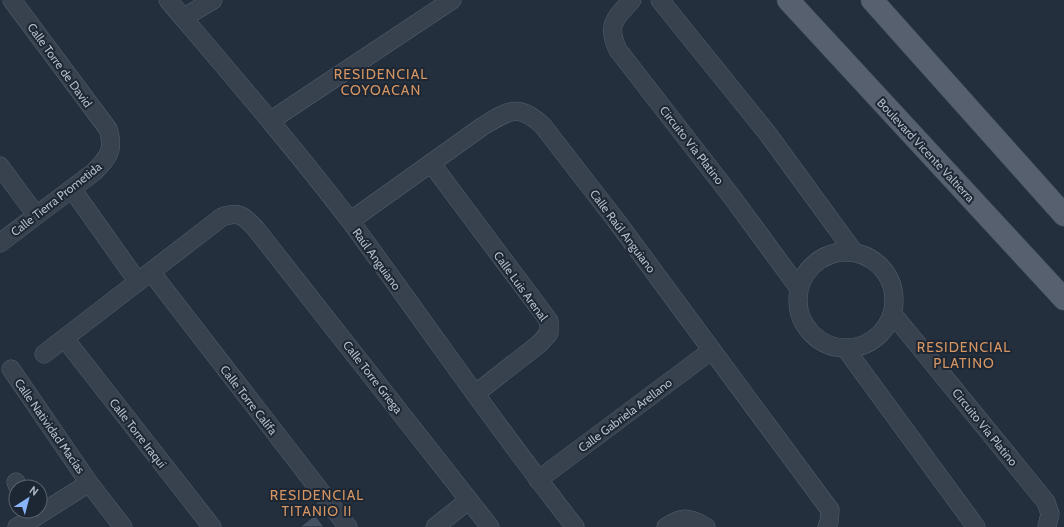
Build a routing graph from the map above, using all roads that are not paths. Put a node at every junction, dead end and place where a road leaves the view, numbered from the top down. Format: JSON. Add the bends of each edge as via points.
{"nodes":[{"id":1,"x":12,"y":0,"type":"edge"},
{"id":2,"x":168,"y":0,"type":"edge"},
{"id":3,"x":213,"y":0,"type":"edge"},
{"id":4,"x":452,"y":0,"type":"edge"},
{"id":5,"x":632,"y":0,"type":"edge"},
{"id":6,"x":788,"y":0,"type":"edge"},
{"id":7,"x":872,"y":0,"type":"edge"},
{"id":8,"x":667,"y":3,"type":"edge"},
{"id":9,"x":183,"y":18,"type":"junction"},
{"id":10,"x":270,"y":122,"type":"junction"},
{"id":11,"x":108,"y":129,"type":"joint"},
{"id":12,"x":431,"y":163,"type":"junction"},
{"id":13,"x":0,"y":166,"type":"edge"},
{"id":14,"x":72,"y":189,"type":"junction"},
{"id":15,"x":36,"y":215,"type":"junction"},
{"id":16,"x":1064,"y":215,"type":"edge"},
{"id":17,"x":350,"y":221,"type":"junction"},
{"id":18,"x":0,"y":242,"type":"edge"},
{"id":19,"x":854,"y":252,"type":"junction"},
{"id":20,"x":144,"y":277,"type":"junction"},
{"id":21,"x":798,"y":287,"type":"junction"},
{"id":22,"x":1064,"y":299,"type":"edge"},
{"id":23,"x":892,"y":313,"type":"junction"},
{"id":24,"x":64,"y":339,"type":"junction"},
{"id":25,"x":845,"y":348,"type":"junction"},
{"id":26,"x":712,"y":350,"type":"junction"},
{"id":27,"x":44,"y":354,"type":"dead end"},
{"id":28,"x":11,"y":369,"type":"dead end"},
{"id":29,"x":475,"y":394,"type":"junction"},
{"id":30,"x":538,"y":480,"type":"junction"},
{"id":31,"x":89,"y":483,"type":"junction"},
{"id":32,"x":470,"y":500,"type":"junction"},
{"id":33,"x":28,"y":521,"type":"edge"},
{"id":34,"x":123,"y":527,"type":"edge"},
{"id":35,"x":212,"y":527,"type":"edge"},
{"id":36,"x":348,"y":527,"type":"edge"},
{"id":37,"x":435,"y":527,"type":"edge"},
{"id":38,"x":490,"y":527,"type":"edge"},
{"id":39,"x":575,"y":527,"type":"edge"},
{"id":40,"x":666,"y":527,"type":"edge"},
{"id":41,"x":706,"y":527,"type":"edge"},
{"id":42,"x":827,"y":527,"type":"edge"},
{"id":43,"x":976,"y":527,"type":"edge"},
{"id":44,"x":1048,"y":527,"type":"edge"}],
"edges":[{"from":1,"to":11,"type":"street","name":"Calle Torre de David"},
{"from":2,"to":9,"type":"street","name":"Raúl Anguiano"},
{"from":3,"to":9,"type":"street"},
{"from":4,"to":10,"type":"street"},
{"from":5,"to":21,"type":"street","name":"Circuito Vía Platino","via":[[616,19],[613,27],[612,35],[618,50]]},
{"from":6,"to":22,"type":"main road","name":"Boulevard Vicente Valtierra"},
{"from":7,"to":16,"type":"main road"},
{"from":8,"to":19,"type":"street","via":[[768,134]]},
{"from":9,"to":10,"type":"street","name":"Raúl Anguiano"},
{"from":10,"to":17,"type":"street","name":"Raúl Anguiano"},
{"from":11,"to":14,"type":"street","name":"Calle Tierra Prometida","via":[[111,139],[109,155],[105,162]]},
{"from":12,"to":17,"type":"street","name":"Calle Raúl Anguiano"},
{"from":12,"to":26,"type":"street","name":"Calle Raúl Anguiano","via":[[501,115],[516,111],[536,118]]},
{"from":12,"to":29,"type":"street","name":"Calle Luis Arenal","via":[[549,321],[549,333],[539,344]]},
{"from":13,"to":15,"type":"street"},
{"from":14,"to":15,"type":"street","name":"Calle Tierra Prometida"},
{"from":14,"to":20,"type":"street","name":"Calle Torre Calífa"},
{"from":15,"to":18,"type":"street","name":"Calle Tierra Prometida"},
{"from":17,"to":29,"type":"street","name":"Raúl Anguiano"},
{"from":19,"to":21,"type":"street","via":[[840,251],[826,255],[804,274]]},
{"from":19,"to":23,"type":"street","via":[[867,256],[887,274],[894,300]]},
{"from":20,"to":24,"type":"street"},
{"from":20,"to":32,"type":"street","name":"Calle Torre Griega","via":[[222,217],[230,214],[245,218]]},
{"from":20,"to":36,"type":"street","name":"Calle Torre Calífa"},
{"from":21,"to":25,"type":"street","via":[[797,302],[800,316],[807,329],[817,339],[831,346]]},
{"from":23,"to":25,"type":"street","via":[[887,324],[869,342]]},
{"from":23,"to":44,"type":"street","name":"Circuito Vía Platino","via":[[1046,502],[1050,514]]},
{"from":24,"to":27,"type":"street"},
{"from":24,"to":35,"type":"street","name":"Calle Torre Iraquí"},
{"from":25,"to":43,"type":"street"},
{"from":26,"to":30,"type":"street","name":"Calle Gabriela Arellano"},
{"from":26,"to":42,"type":"street","name":"Calle Raúl Anguiano","via":[[830,510]]},
{"from":28,"to":31,"type":"street","name":"Calle Natividad Macías"},
{"from":29,"to":30,"type":"street","name":"Raúl Anguiano"},
{"from":30,"to":39,"type":"street","name":"Raúl Anguiano"},
{"from":31,"to":33,"type":"street"},
{"from":31,"to":34,"type":"street","name":"Calle Natividad Macías"},
{"from":32,"to":37,"type":"street"},
{"from":32,"to":38,"type":"street","name":"Calle Torre Griega"},
{"from":40,"to":41,"type":"street","via":[[688,518]]}]}
